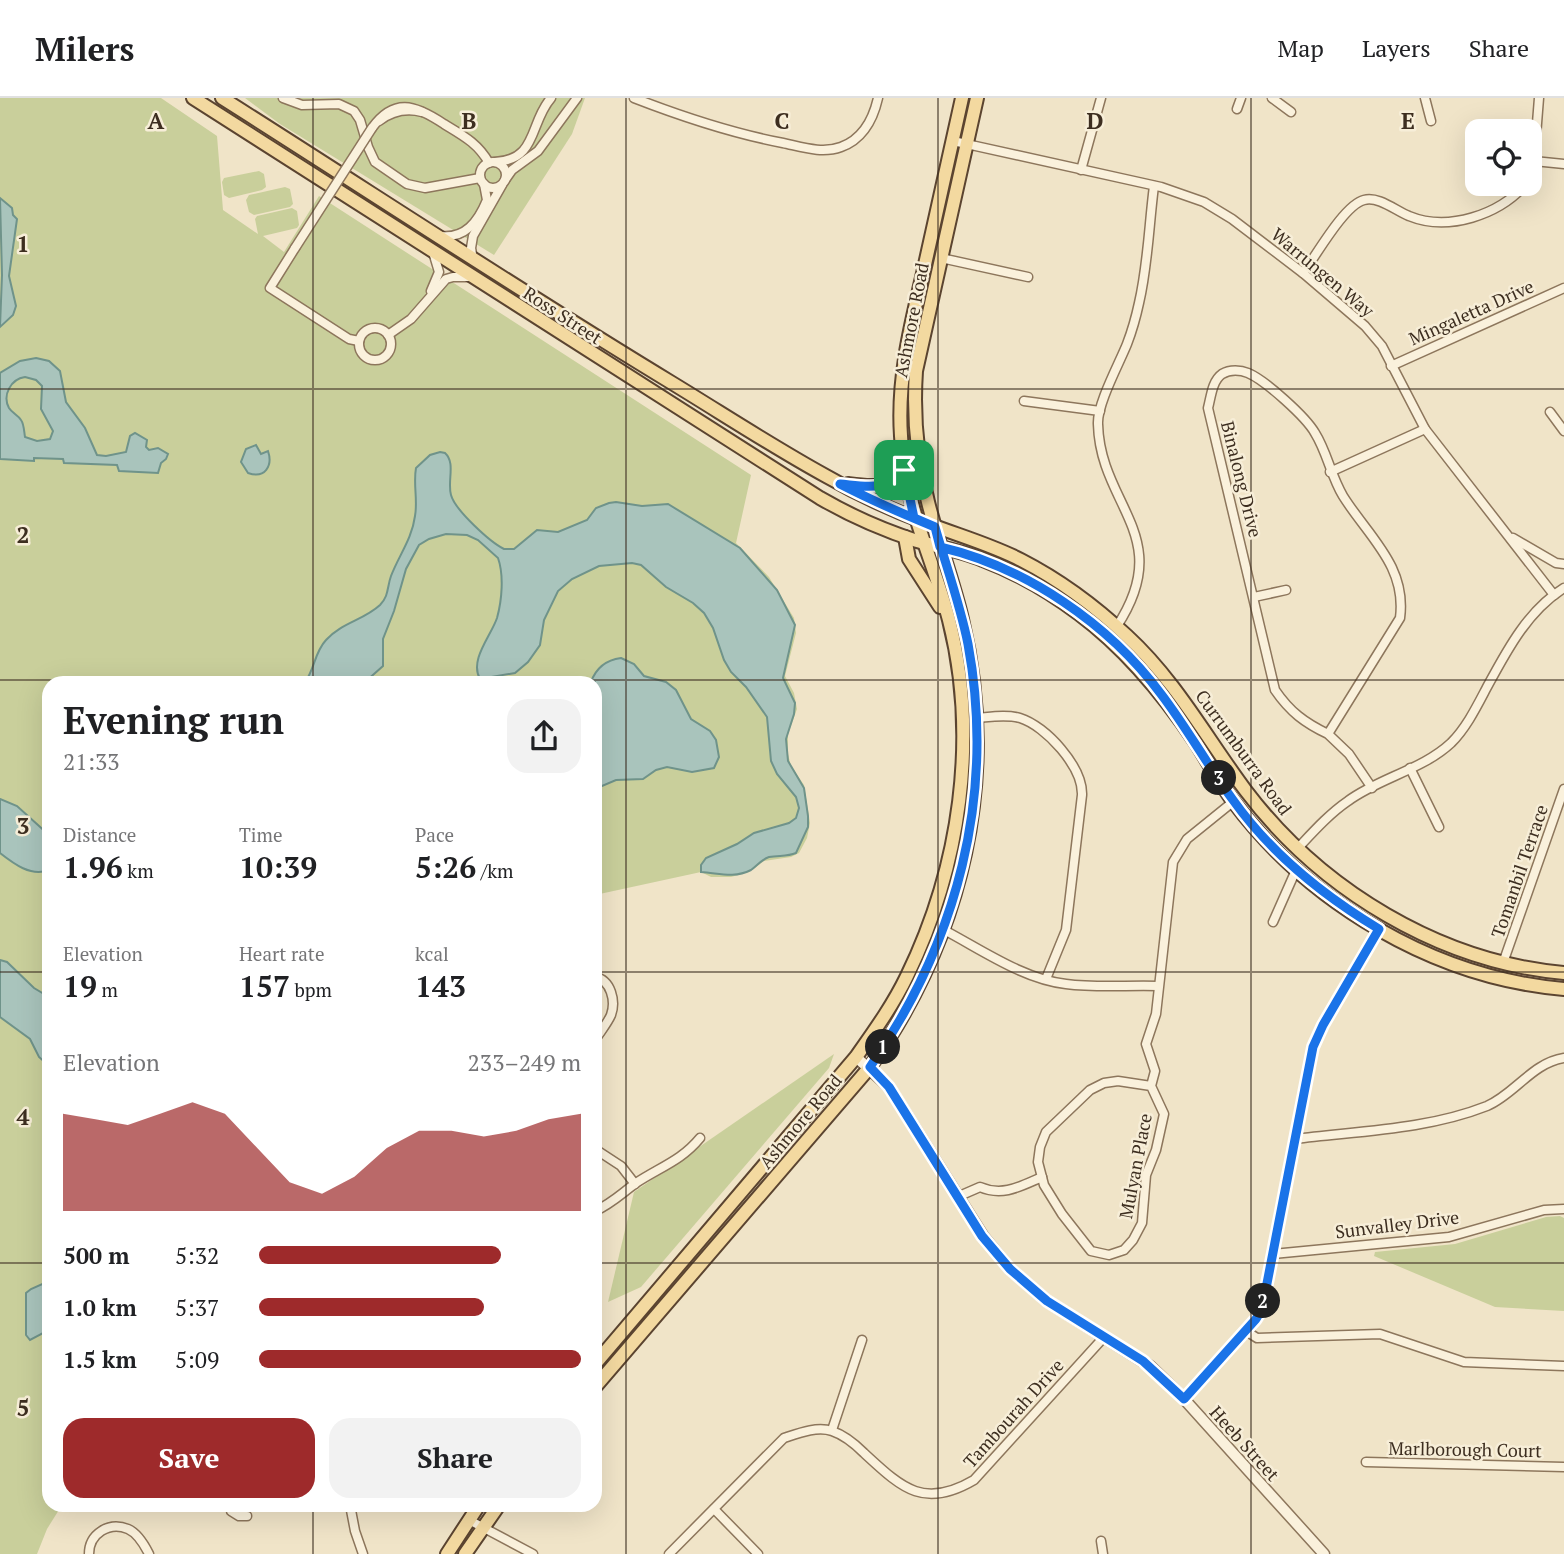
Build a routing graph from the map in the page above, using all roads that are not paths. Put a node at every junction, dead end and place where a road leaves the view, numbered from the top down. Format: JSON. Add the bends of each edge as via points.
{"nodes":[{"id":1,"x":193,"y":98,"type":"edge"},
{"id":2,"x":222,"y":98,"type":"edge"},
{"id":3,"x":283,"y":98,"type":"edge"},
{"id":4,"x":551,"y":98,"type":"edge"},
{"id":5,"x":577,"y":98,"type":"edge"},
{"id":6,"x":634,"y":98,"type":"edge"},
{"id":7,"x":878,"y":98,"type":"edge"},
{"id":8,"x":962,"y":98,"type":"edge"},
{"id":9,"x":977,"y":98,"type":"edge"},
{"id":10,"x":1101,"y":98,"type":"edge"},
{"id":11,"x":1241,"y":98,"type":"edge"},
{"id":12,"x":1272,"y":98,"type":"edge"},
{"id":13,"x":1425,"y":98,"type":"edge"},
{"id":14,"x":1539,"y":98,"type":"edge"},
{"id":15,"x":1237,"y":109,"type":"dead end"},
{"id":16,"x":1290,"y":112,"type":"dead end"},
{"id":17,"x":1537,"y":119,"type":"edge"},
{"id":18,"x":1432,"y":121,"type":"dead end"},
{"id":19,"x":953,"y":141,"type":"junction"},
{"id":20,"x":967,"y":144,"type":"junction"},
{"id":21,"x":492,"y":162,"type":"junction"},
{"id":22,"x":1542,"y":162,"type":"edge"},
{"id":23,"x":1564,"y":164,"type":"edge"},
{"id":24,"x":1081,"y":170,"type":"junction"},
{"id":25,"x":482,"y":181,"type":"junction"},
{"id":26,"x":503,"y":182,"type":"junction"},
{"id":27,"x":1154,"y":186,"type":"junction"},
{"id":28,"x":1514,"y":196,"type":"edge"},
{"id":29,"x":437,"y":236,"type":"junction"},
{"id":30,"x":433,"y":252,"type":"junction"},
{"id":31,"x":941,"y":258,"type":"junction"},
{"id":32,"x":473,"y":260,"type":"junction"},
{"id":33,"x":1303,"y":273,"type":"junction"},
{"id":34,"x":1028,"y":277,"type":"dead end"},
{"id":35,"x":473,"y":278,"type":"junction"},
{"id":36,"x":1564,"y":288,"type":"edge"},
{"id":37,"x":421,"y":309,"type":"junction"},
{"id":38,"x":388,"y":335,"type":"junction"},
{"id":39,"x":359,"y":341,"type":"junction"},
{"id":40,"x":1391,"y":366,"type":"junction"},
{"id":41,"x":1024,"y":401,"type":"dead end"},
{"id":42,"x":1100,"y":411,"type":"junction"},
{"id":43,"x":1549,"y":412,"type":"dead end"},
{"id":44,"x":1425,"y":429,"type":"junction"},
{"id":45,"x":1564,"y":431,"type":"edge"},
{"id":46,"x":904,"y":470,"type":"junction"},
{"id":47,"x":1330,"y":472,"type":"junction"},
{"id":48,"x":840,"y":484,"type":"junction"},
{"id":49,"x":914,"y":518,"type":"junction"},
{"id":50,"x":935,"y":527,"type":"junction"},
{"id":51,"x":1505,"y":533,"type":"junction"},
{"id":52,"x":905,"y":537,"type":"junction"},
{"id":53,"x":923,"y":542,"type":"junction"},
{"id":54,"x":940,"y":547,"type":"junction"},
{"id":55,"x":1564,"y":564,"type":"edge"},
{"id":56,"x":1564,"y":588,"type":"edge"},
{"id":57,"x":1286,"y":590,"type":"dead end"},
{"id":58,"x":1554,"y":594,"type":"junction"},
{"id":59,"x":1255,"y":597,"type":"junction"},
{"id":60,"x":949,"y":622,"type":"junction"},
{"id":61,"x":1117,"y":626,"type":"junction"},
{"id":62,"x":976,"y":718,"type":"junction"},
{"id":63,"x":1328,"y":734,"type":"junction"},
{"id":64,"x":1410,"y":768,"type":"junction"},
{"id":65,"x":1372,"y":788,"type":"junction"},
{"id":66,"x":1564,"y":789,"type":"edge"},
{"id":67,"x":1234,"y":802,"type":"junction"},
{"id":68,"x":1439,"y":827,"type":"dead end"},
{"id":69,"x":1297,"y":849,"type":"junction"},
{"id":70,"x":1296,"y":870,"type":"junction"},
{"id":71,"x":1273,"y":922,"type":"dead end"},
{"id":72,"x":1379,"y":929,"type":"junction"},
{"id":73,"x":944,"y":930,"type":"junction"},
{"id":74,"x":1503,"y":962,"type":"junction"},
{"id":75,"x":1564,"y":974,"type":"edge"},
{"id":76,"x":1046,"y":979,"type":"junction"},
{"id":77,"x":602,"y":980,"type":"edge"},
{"id":78,"x":1158,"y":986,"type":"junction"},
{"id":79,"x":1564,"y":989,"type":"edge"},
{"id":80,"x":602,"y":1029,"type":"edge"},
{"id":81,"x":856,"y":1057,"type":"junction"},
{"id":82,"x":1564,"y":1058,"type":"edge"},
{"id":83,"x":870,"y":1067,"type":"junction"},
{"id":84,"x":1151,"y":1086,"type":"junction"},
{"id":85,"x":700,"y":1138,"type":"dead end"},
{"id":86,"x":1295,"y":1139,"type":"junction"},
{"id":87,"x":602,"y":1152,"type":"edge"},
{"id":88,"x":1042,"y":1177,"type":"junction"},
{"id":89,"x":635,"y":1184,"type":"junction"},
{"id":90,"x":957,"y":1197,"type":"junction"},
{"id":91,"x":602,"y":1208,"type":"edge"},
{"id":92,"x":1564,"y":1209,"type":"edge"},
{"id":93,"x":1273,"y":1254,"type":"junction"},
{"id":94,"x":1246,"y":1331,"type":"junction"},
{"id":95,"x":1105,"y":1336,"type":"junction"},
{"id":96,"x":862,"y":1340,"type":"dead end"},
{"id":97,"x":602,"y":1356,"type":"edge"},
{"id":98,"x":1564,"y":1366,"type":"edge"},
{"id":99,"x":602,"y":1379,"type":"edge"},
{"id":100,"x":1184,"y":1399,"type":"junction"},
{"id":101,"x":832,"y":1430,"type":"junction"},
{"id":102,"x":1366,"y":1462,"type":"dead end"},
{"id":103,"x":1564,"y":1467,"type":"edge"},
{"id":104,"x":714,"y":1509,"type":"junction"},
{"id":105,"x":233,"y":1512,"type":"edge"},
{"id":106,"x":351,"y":1512,"type":"edge"},
{"id":107,"x":474,"y":1512,"type":"edge"},
{"id":108,"x":494,"y":1512,"type":"edge"},
{"id":109,"x":247,"y":1516,"type":"dead end"},
{"id":110,"x":469,"y":1520,"type":"junction"},
{"id":111,"x":482,"y":1528,"type":"junction"},
{"id":112,"x":1101,"y":1541,"type":"dead end"},
{"id":113,"x":89,"y":1554,"type":"edge"},
{"id":114,"x":149,"y":1554,"type":"edge"},
{"id":115,"x":363,"y":1554,"type":"edge"},
{"id":116,"x":447,"y":1554,"type":"edge"},
{"id":117,"x":466,"y":1554,"type":"edge"},
{"id":118,"x":533,"y":1554,"type":"edge"},
{"id":119,"x":669,"y":1554,"type":"edge"},
{"id":120,"x":758,"y":1554,"type":"edge"},
{"id":121,"x":1103,"y":1554,"type":"edge"},
{"id":122,"x":1324,"y":1554,"type":"edge"}],
"edges":[{"from":1,"to":30,"type":"main road","name":"Ross Street"},
{"from":2,"to":29,"type":"main road","name":"Ross Street"},
{"from":3,"to":25,"type":"street","via":[[302,105],[339,104],[354,111],[375,162],[407,184],[425,188]]},
{"from":4,"to":21,"type":"street","via":[[528,145],[514,159]]},
{"from":5,"to":26,"type":"street","via":[[538,151]]},
{"from":6,"to":7,"type":"street","via":[[741,135],[824,150],[845,146],[861,134],[873,117]]},
{"from":8,"to":19,"type":"main road","name":"Ashmore Road"},
{"from":9,"to":20,"type":"main road","name":"Ashmore Road"},
{"from":10,"to":24,"type":"street"},
{"from":11,"to":15,"type":"street"},
{"from":12,"to":16,"type":"street"},
{"from":13,"to":18,"type":"street"},
{"from":14,"to":17,"type":"street"},
{"from":19,"to":20,"type":"street","name":"Warrungen Way"},
{"from":19,"to":46,"type":"main road","name":"Ashmore Road","via":[[904,358],[900,410]]},
{"from":20,"to":24,"type":"street","name":"Warrungen Way"},
{"from":20,"to":31,"type":"main road","name":"Ashmore Road"},
{"from":21,"to":25,"type":"street","via":[[482,169]]},
{"from":21,"to":26,"type":"street","via":[[504,167]]},
{"from":21,"to":39,"type":"street","bridge":true,"via":[[477,145],[432,116],[398,111],[372,128],[270,288]]},
{"from":22,"to":23,"type":"street"},
{"from":24,"to":27,"type":"street","name":"Warrungen Way"},
{"from":25,"to":26,"type":"street","via":[[493,188]]},
{"from":25,"to":29,"type":"street","via":[[487,200],[469,229],[453,237]]},
{"from":26,"to":32,"type":"street","via":[[473,236]]},
{"from":27,"to":33,"type":"street","name":"Warrungen Way","via":[[1204,202]]},
{"from":27,"to":42,"type":"street","via":[[1140,301]]},
{"from":28,"to":33,"type":"street","via":[[1482,214],[1451,222],[1427,222],[1365,200],[1349,208]]},
{"from":29,"to":32,"type":"main road","name":"Ross Street"},
{"from":30,"to":35,"type":"main road","name":"Ross Street"},
{"from":30,"to":37,"type":"street","via":[[438,276]]},
{"from":31,"to":34,"type":"street"},
{"from":31,"to":50,"type":"main road","name":"Ashmore Road","via":[[914,399],[923,481]]},
{"from":32,"to":48,"type":"main road","name":"Ross Street"},
{"from":33,"to":40,"type":"street","name":"Warrungen Way","via":[[1365,326]]},
{"from":35,"to":37,"type":"street","via":[[446,279]]},
{"from":35,"to":52,"type":"main road","name":"Ross Street","via":[[820,498]]},
{"from":36,"to":40,"type":"street","name":"Mingaletta Drive"},
{"from":37,"to":38,"type":"street"},
{"from":38,"to":39,"type":"street","via":[[372,328]]},
{"from":38,"to":39,"type":"street","via":[[390,350],[379,360],[364,356]]},
{"from":40,"to":44,"type":"street","name":"Warrungen Way"},
{"from":41,"to":42,"type":"street"},
{"from":42,"to":61,"type":"street","via":[[1100,451],[1139,550],[1135,592]]},
{"from":43,"to":45,"type":"street"},
{"from":44,"to":47,"type":"street"},
{"from":44,"to":51,"type":"street","name":"Warrungen Way"},
{"from":46,"to":48,"type":"main road","via":[[882,486]]},
{"from":46,"to":49,"type":"main road","name":"Ashmore Road"},
{"from":47,"to":59,"type":"street","name":"Binalong Drive","via":[[1317,435],[1280,396],[1250,373],[1222,374],[1213,385],[1208,408]]},
{"from":47,"to":63,"type":"street","name":"Binalong Drive","via":[[1382,549],[1396,575],[1402,600],[1400,618]]},
{"from":48,"to":49,"type":"main road","name":"Ross Street"},
{"from":49,"to":50,"type":"main road","name":"Currumburra Road"},
{"from":49,"to":53,"type":"main road","name":"Ashmore Road"},
{"from":50,"to":54,"type":"main road","name":"Ashmore Road"},
{"from":50,"to":61,"type":"main road","name":"Currumburra Road","via":[[1021,561],[1082,598]]},
{"from":51,"to":55,"type":"street"},
{"from":51,"to":58,"type":"street","name":"Warrungen Way"},
{"from":52,"to":53,"type":"main road","name":"Ross Street"},
{"from":52,"to":60,"type":"main road","via":[[910,562]]},
{"from":53,"to":54,"type":"main road","name":"Currumburra Road"},
{"from":53,"to":60,"type":"main road","name":"Ashmore Road"},
{"from":54,"to":62,"type":"main road","name":"Ashmore Road","via":[[968,644]]},
{"from":54,"to":67,"type":"main road","name":"Currumburra Road","via":[[1008,570],[1059,599],[1107,637],[1160,692]]},
{"from":56,"to":58,"type":"street"},
{"from":57,"to":59,"type":"street"},
{"from":58,"to":64,"type":"street","via":[[1520,631],[1464,728],[1451,743]]},
{"from":59,"to":63,"type":"street","name":"Binalong Drive","via":[[1275,690],[1287,709]]},
{"from":60,"to":81,"type":"main road","name":"Ashmore Road","via":[[959,671],[963,734],[954,832],[916,955],[890,1007]]},
{"from":61,"to":69,"type":"main road","name":"Currumburra Road","via":[[1168,679],[1244,789]]},
{"from":62,"to":73,"type":"main road","name":"Ashmore Road","via":[[974,804],[963,866]]},
{"from":62,"to":76,"type":"street","via":[[1015,717],[1032,723],[1059,747],[1081,780],[1066,930]]},
{"from":63,"to":65,"type":"street","name":"Binalong Drive","via":[[1349,754]]},
{"from":64,"to":65,"type":"street"},
{"from":64,"to":68,"type":"street"},
{"from":65,"to":69,"type":"street","via":[[1349,800]]},
{"from":66,"to":74,"type":"street","name":"Tomanbil Terrace"},
{"from":67,"to":70,"type":"main road","name":"Currumburra Road"},
{"from":67,"to":78,"type":"street","name":"Mulyan Place","via":[[1187,839],[1173,862]]},
{"from":69,"to":74,"type":"main road","name":"Currumburra Road","via":[[1344,888],[1391,917],[1461,950]]},
{"from":70,"to":71,"type":"street"},
{"from":70,"to":72,"type":"main road","name":"Currumburra Road"},
{"from":72,"to":79,"type":"main road","name":"Currumburra Road","via":[[1444,961]]},
{"from":72,"to":86,"type":"street","via":[[1317,1036]]},
{"from":73,"to":76,"type":"street"},
{"from":73,"to":83,"type":"main road","name":"Ashmore Road","via":[[905,1014]]},
{"from":74,"to":75,"type":"main road","name":"Currumburra Road"},
{"from":76,"to":78,"type":"street","via":[[1066,984]]},
{"from":77,"to":80,"type":"street","via":[[613,1005]]},
{"from":78,"to":84,"type":"street","name":"Mulyan Place","via":[[1156,1014],[1146,1044],[1155,1071]]},
{"from":81,"to":83,"type":"street","name":"Heeb Street"},
{"from":81,"to":97,"type":"main road","name":"Ashmore Road"},
{"from":82,"to":86,"type":"street","via":[[1544,1065],[1491,1104],[1442,1120]]},
{"from":83,"to":90,"type":"street","name":"Heeb Street","via":[[889,1087]]},
{"from":83,"to":99,"type":"main road","name":"Ashmore Road"},
{"from":84,"to":88,"type":"street","name":"Mulyan Place","via":[[1118,1081],[1090,1090],[1046,1132],[1038,1162]]},
{"from":84,"to":88,"type":"street","name":"Mulyan Place","via":[[1164,1114],[1146,1175],[1142,1223],[1124,1250],[1109,1255],[1091,1251],[1062,1214]]},
{"from":85,"to":89,"type":"street","via":[[680,1159]]},
{"from":86,"to":93,"type":"street"},
{"from":87,"to":89,"type":"street"},
{"from":88,"to":90,"type":"street","via":[[1009,1191],[981,1187]]},
{"from":89,"to":91,"type":"street"},
{"from":90,"to":95,"type":"street","name":"Heeb Street","via":[[982,1236],[1023,1281]]},
{"from":92,"to":93,"type":"street","name":"Sunvalley Drive","via":[[1544,1210],[1449,1237]]},
{"from":93,"to":94,"type":"street","via":[[1262,1309]]},
{"from":94,"to":98,"type":"street","via":[[1257,1338],[1380,1334],[1464,1362]]},
{"from":94,"to":100,"type":"street"},
{"from":95,"to":100,"type":"street","name":"Heeb Street","via":[[1150,1366]]},
{"from":95,"to":101,"type":"street","name":"Tambourah Drive","via":[[974,1480],[958,1490],[915,1492],[897,1483]]},
{"from":96,"to":101,"type":"street"},
{"from":100,"to":122,"type":"street","name":"Heeb Street"},
{"from":101,"to":104,"type":"street","via":[[809,1430],[784,1438]]},
{"from":102,"to":103,"type":"street","name":"Marlborough Court"},
{"from":104,"to":119,"type":"street"},
{"from":104,"to":120,"type":"street"},
{"from":105,"to":109,"type":"street"},
{"from":106,"to":115,"type":"street"},
{"from":107,"to":110,"type":"main road"},
{"from":108,"to":111,"type":"main road"},
{"from":110,"to":111,"type":"street"},
{"from":110,"to":116,"type":"main road"},
{"from":111,"to":117,"type":"main road"},
{"from":111,"to":118,"type":"street"},
{"from":112,"to":121,"type":"street"},
{"from":113,"to":114,"type":"street","via":[[89,1544],[111,1526],[129,1529]]}]}
